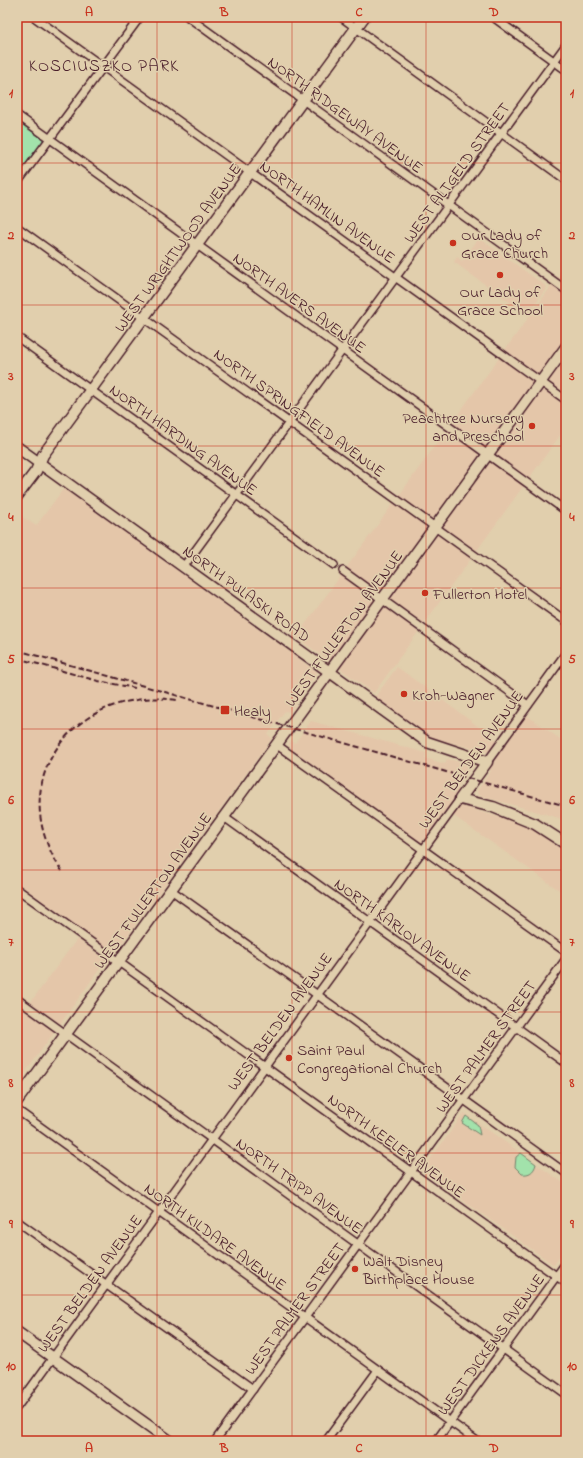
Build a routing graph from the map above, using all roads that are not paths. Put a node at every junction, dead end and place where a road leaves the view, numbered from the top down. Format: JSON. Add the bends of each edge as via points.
{"nodes":[{"id":1,"x":34,"y":17,"type":"edge"},
{"id":2,"x":140,"y":17,"type":"edge"},
{"id":3,"x":188,"y":17,"type":"edge"},
{"id":4,"x":341,"y":17,"type":"edge"},
{"id":5,"x":364,"y":17,"type":"edge"},
{"id":6,"x":493,"y":17,"type":"edge"},
{"id":7,"x":356,"y":28,"type":"junction"},
{"id":8,"x":566,"y":45,"type":"edge"},
{"id":9,"x":554,"y":61,"type":"junction"},
{"id":10,"x":103,"y":67,"type":"junction"},
{"id":11,"x":566,"y":70,"type":"edge"},
{"id":12,"x":303,"y":100,"type":"junction"},
{"id":13,"x":17,"y":115,"type":"edge"},
{"id":14,"x":502,"y":133,"type":"junction"},
{"id":15,"x":50,"y":139,"type":"junction"},
{"id":16,"x":250,"y":172,"type":"junction"},
{"id":17,"x":566,"y":180,"type":"edge"},
{"id":18,"x":17,"y":183,"type":"edge"},
{"id":19,"x":449,"y":206,"type":"junction"},
{"id":20,"x":17,"y":227,"type":"edge"},
{"id":21,"x":197,"y":245,"type":"junction"},
{"id":22,"x":396,"y":278,"type":"junction"},
{"id":23,"x":566,"y":290,"type":"edge"},
{"id":24,"x":144,"y":318,"type":"junction"},
{"id":25,"x":17,"y":337,"type":"edge"},
{"id":26,"x":566,"y":347,"type":"edge"},
{"id":27,"x":342,"y":350,"type":"junction"},
{"id":28,"x":541,"y":382,"type":"junction"},
{"id":29,"x":91,"y":390,"type":"junction"},
{"id":30,"x":566,"y":400,"type":"edge"},
{"id":31,"x":289,"y":422,"type":"junction"},
{"id":32,"x":17,"y":447,"type":"edge"},
{"id":33,"x":488,"y":455,"type":"junction"},
{"id":34,"x":40,"y":463,"type":"junction"},
{"id":35,"x":236,"y":494,"type":"junction"},
{"id":36,"x":17,"y":496,"type":"edge"},
{"id":37,"x":566,"y":511,"type":"edge"},
{"id":38,"x":435,"y":527,"type":"junction"},
{"id":39,"x":334,"y":564,"type":"dead end"},
{"id":40,"x":184,"y":566,"type":"junction"},
{"id":41,"x":342,"y":571,"type":"dead end"},
{"id":42,"x":383,"y":600,"type":"junction"},
{"id":43,"x":566,"y":621,"type":"edge"},
{"id":44,"x":566,"y":653,"type":"edge"},
{"id":45,"x":330,"y":672,"type":"junction"},
{"id":46,"x":528,"y":705,"type":"junction"},
{"id":47,"x":277,"y":745,"type":"junction"},
{"id":48,"x":487,"y":762,"type":"junction"},
{"id":49,"x":460,"y":799,"type":"junction"},
{"id":50,"x":224,"y":818,"type":"junction"},
{"id":51,"x":566,"y":844,"type":"edge"},
{"id":52,"x":423,"y":850,"type":"junction"},
{"id":53,"x":17,"y":889,"type":"edge"},
{"id":54,"x":171,"y":890,"type":"junction"},
{"id":55,"x":370,"y":922,"type":"junction"},
{"id":56,"x":566,"y":952,"type":"edge"},
{"id":57,"x":566,"y":959,"type":"edge"},
{"id":58,"x":118,"y":962,"type":"junction"},
{"id":59,"x":317,"y":995,"type":"junction"},
{"id":60,"x":17,"y":999,"type":"edge"},
{"id":61,"x":516,"y":1027,"type":"junction"},
{"id":62,"x":66,"y":1034,"type":"junction"},
{"id":63,"x":566,"y":1063,"type":"edge"},
{"id":64,"x":264,"y":1067,"type":"junction"},
{"id":65,"x":463,"y":1100,"type":"junction"},
{"id":66,"x":17,"y":1101,"type":"edge"},
{"id":67,"x":17,"y":1110,"type":"edge"},
{"id":68,"x":212,"y":1139,"type":"junction"},
{"id":69,"x":411,"y":1172,"type":"junction"},
{"id":70,"x":566,"y":1173,"type":"edge"},
{"id":71,"x":159,"y":1212,"type":"junction"},
{"id":72,"x":17,"y":1221,"type":"edge"},
{"id":73,"x":358,"y":1244,"type":"junction"},
{"id":74,"x":566,"y":1263,"type":"edge"},
{"id":75,"x":556,"y":1276,"type":"junction"},
{"id":76,"x":566,"y":1284,"type":"edge"},
{"id":77,"x":106,"y":1285,"type":"junction"},
{"id":78,"x":305,"y":1317,"type":"junction"},
{"id":79,"x":17,"y":1332,"type":"edge"},
{"id":80,"x":503,"y":1349,"type":"junction"},
{"id":81,"x":53,"y":1357,"type":"junction"},
{"id":82,"x":378,"y":1370,"type":"junction"},
{"id":83,"x":253,"y":1389,"type":"junction"},
{"id":84,"x":566,"y":1394,"type":"edge"},
{"id":85,"x":17,"y":1407,"type":"edge"},
{"id":86,"x":450,"y":1422,"type":"junction"},
{"id":87,"x":170,"y":1441,"type":"edge"},
{"id":88,"x":215,"y":1441,"type":"edge"},
{"id":89,"x":326,"y":1441,"type":"edge"},
{"id":90,"x":436,"y":1441,"type":"edge"},
{"id":91,"x":476,"y":1441,"type":"edge"}],
"edges":[{"from":1,"to":10,"type":"street","name":"NORTH HAMLIN AVENUE"},
{"from":2,"to":10,"type":"street"},
{"from":3,"to":12,"type":"street","name":"NORTH RIDGEWAY AVENUE"},
{"from":4,"to":7,"type":"street"},
{"from":5,"to":7,"type":"main road","name":"WEST WRIGHTWOOD AVENUE"},
{"from":6,"to":9,"type":"street"},
{"from":7,"to":12,"type":"main road","name":"WEST WRIGHTWOOD AVENUE"},
{"from":7,"to":14,"type":"street"},
{"from":8,"to":9,"type":"street","name":"WEST ALTGELD STREET"},
{"from":9,"to":11,"type":"street"},
{"from":9,"to":14,"type":"street","name":"WEST ALTGELD STREET"},
{"from":10,"to":15,"type":"street"},
{"from":10,"to":16,"type":"street","name":"NORTH HAMLIN AVENUE"},
{"from":12,"to":16,"type":"main road","name":"WEST WRIGHTWOOD AVENUE"},
{"from":12,"to":19,"type":"street","name":"NORTH RIDGEWAY AVENUE"},
{"from":13,"to":15,"type":"street","name":"NORTH AVERS AVENUE"},
{"from":14,"to":17,"type":"street"},
{"from":14,"to":19,"type":"street","name":"WEST ALTGELD STREET"},
{"from":15,"to":18,"type":"street"},
{"from":15,"to":21,"type":"street","name":"NORTH AVERS AVENUE"},
{"from":16,"to":21,"type":"main road","name":"WEST WRIGHTWOOD AVENUE"},
{"from":16,"to":22,"type":"street","name":"NORTH HAMLIN AVENUE"},
{"from":19,"to":22,"type":"street","name":"WEST ALTGELD STREET"},
{"from":19,"to":23,"type":"street","name":"NORTH RIDGEWAY AVENUE"},
{"from":20,"to":24,"type":"street","name":"NORTH SPRINGFIELD AVENUE"},
{"from":21,"to":24,"type":"main road","name":"WEST WRIGHTWOOD AVENUE"},
{"from":21,"to":27,"type":"street","name":"NORTH AVERS AVENUE"},
{"from":22,"to":27,"type":"street","name":"WEST ALTGELD STREET"},
{"from":22,"to":28,"type":"street","name":"NORTH HAMLIN AVENUE"},
{"from":24,"to":29,"type":"main road","name":"WEST WRIGHTWOOD AVENUE"},
{"from":24,"to":31,"type":"street","name":"NORTH SPRINGFIELD AVENUE"},
{"from":25,"to":29,"type":"street","name":"NORTH HARDING AVENUE"},
{"from":26,"to":28,"type":"main road","name":"WEST FULLERTON AVENUE"},
{"from":27,"to":31,"type":"street","name":"WEST ALTGELD STREET"},
{"from":27,"to":33,"type":"street","name":"NORTH AVERS AVENUE"},
{"from":28,"to":30,"type":"street","name":"NORTH HAMLIN AVENUE"},
{"from":28,"to":33,"type":"main road","name":"WEST FULLERTON AVENUE"},
{"from":29,"to":34,"type":"main road","name":"WEST WRIGHTWOOD AVENUE"},
{"from":29,"to":35,"type":"street","name":"NORTH HARDING AVENUE"},
{"from":31,"to":35,"type":"street","name":"WEST ALTGELD STREET"},
{"from":31,"to":38,"type":"street","name":"NORTH SPRINGFIELD AVENUE"},
{"from":32,"to":34,"type":"main road","name":"NORTH PULASKI ROAD"},
{"from":33,"to":37,"type":"street","name":"NORTH AVERS AVENUE"},
{"from":33,"to":38,"type":"main road","name":"WEST FULLERTON AVENUE"},
{"from":34,"to":36,"type":"main road","name":"WEST WRIGHTWOOD AVENUE"},
{"from":34,"to":40,"type":"main road","name":"NORTH PULASKI ROAD"},
{"from":35,"to":39,"type":"street","name":"NORTH HARDING AVENUE"},
{"from":35,"to":40,"type":"street","name":"WEST ALTGELD STREET"},
{"from":38,"to":42,"type":"main road","name":"WEST FULLERTON AVENUE"},
{"from":38,"to":43,"type":"street","name":"NORTH SPRINGFIELD AVENUE"},
{"from":40,"to":45,"type":"main road","name":"NORTH PULASKI ROAD"},
{"from":41,"to":42,"type":"street"},
{"from":42,"to":45,"type":"main road","name":"WEST FULLERTON AVENUE"},
{"from":42,"to":46,"type":"street"},
{"from":44,"to":46,"type":"street","name":"WEST BELDEN AVENUE"},
{"from":45,"to":47,"type":"main road","name":"WEST FULLERTON AVENUE"},
{"from":45,"to":48,"type":"main road","name":"NORTH PULASKI ROAD","via":[[427,742]]},
{"from":46,"to":48,"type":"street","name":"WEST BELDEN AVENUE"},
{"from":47,"to":50,"type":"main road","name":"WEST FULLERTON AVENUE"},
{"from":47,"to":52,"type":"street"},
{"from":48,"to":49,"type":"main road","name":"WEST BELDEN AVENUE"},
{"from":49,"to":51,"type":"main road","via":[[493,807],[540,826]]},
{"from":49,"to":52,"type":"street","name":"WEST BELDEN AVENUE"},
{"from":50,"to":54,"type":"main road","name":"WEST FULLERTON AVENUE"},
{"from":50,"to":55,"type":"street","name":"NORTH KARLOV AVENUE"},
{"from":52,"to":55,"type":"street","name":"WEST BELDEN AVENUE"},
{"from":52,"to":56,"type":"street"},
{"from":53,"to":58,"type":"street","name":"NORTH KEELER AVENUE"},
{"from":54,"to":58,"type":"main road","name":"WEST FULLERTON AVENUE"},
{"from":54,"to":59,"type":"street"},
{"from":55,"to":59,"type":"street","name":"WEST BELDEN AVENUE"},
{"from":55,"to":61,"type":"street","name":"NORTH KARLOV AVENUE"},
{"from":57,"to":61,"type":"street","name":"WEST PALMER STREET"},
{"from":58,"to":62,"type":"main road","name":"WEST FULLERTON AVENUE"},
{"from":58,"to":64,"type":"street","name":"NORTH KEELER AVENUE"},
{"from":59,"to":64,"type":"street","name":"WEST BELDEN AVENUE"},
{"from":59,"to":65,"type":"street"},
{"from":60,"to":62,"type":"street","name":"NORTH TRIPP AVENUE"},
{"from":61,"to":63,"type":"street","name":"NORTH KARLOV AVENUE"},
{"from":61,"to":65,"type":"street","name":"WEST PALMER STREET"},
{"from":62,"to":66,"type":"main road","name":"WEST FULLERTON AVENUE"},
{"from":62,"to":68,"type":"street","name":"NORTH TRIPP AVENUE"},
{"from":64,"to":68,"type":"street","name":"WEST BELDEN AVENUE"},
{"from":64,"to":69,"type":"street","name":"NORTH KEELER AVENUE"},
{"from":65,"to":69,"type":"street","name":"WEST PALMER STREET"},
{"from":65,"to":70,"type":"street"},
{"from":67,"to":71,"type":"street","name":"NORTH KILDARE AVENUE"},
{"from":68,"to":71,"type":"street","name":"WEST BELDEN AVENUE"},
{"from":68,"to":73,"type":"street","name":"NORTH TRIPP AVENUE"},
{"from":69,"to":73,"type":"street","name":"WEST PALMER STREET"},
{"from":69,"to":75,"type":"street","name":"NORTH KEELER AVENUE"},
{"from":71,"to":77,"type":"street","name":"WEST BELDEN AVENUE"},
{"from":71,"to":78,"type":"street","name":"NORTH KILDARE AVENUE"},
{"from":72,"to":77,"type":"street"},
{"from":73,"to":78,"type":"street","name":"WEST PALMER STREET"},
{"from":73,"to":80,"type":"street","name":"NORTH TRIPP AVENUE"},
{"from":74,"to":75,"type":"street","name":"WEST DICKENS AVENUE"},
{"from":75,"to":76,"type":"street","name":"NORTH KEELER AVENUE"},
{"from":75,"to":80,"type":"street","name":"WEST DICKENS AVENUE"},
{"from":77,"to":81,"type":"street","name":"WEST BELDEN AVENUE"},
{"from":77,"to":83,"type":"street"},
{"from":78,"to":82,"type":"street","name":"NORTH KILDARE AVENUE"},
{"from":78,"to":83,"type":"street","name":"WEST PALMER STREET"},
{"from":79,"to":81,"type":"main road"},
{"from":80,"to":84,"type":"street","name":"NORTH TRIPP AVENUE"},
{"from":80,"to":86,"type":"street","name":"WEST DICKENS AVENUE"},
{"from":81,"to":85,"type":"street","name":"WEST BELDEN AVENUE"},
{"from":81,"to":87,"type":"main road"},
{"from":82,"to":86,"type":"street","name":"NORTH KILDARE AVENUE"},
{"from":82,"to":89,"type":"street"},
{"from":83,"to":88,"type":"street","name":"WEST PALMER STREET"},
{"from":86,"to":90,"type":"street","name":"WEST DICKENS AVENUE"},
{"from":86,"to":91,"type":"street","name":"NORTH KILDARE AVENUE"}]}
